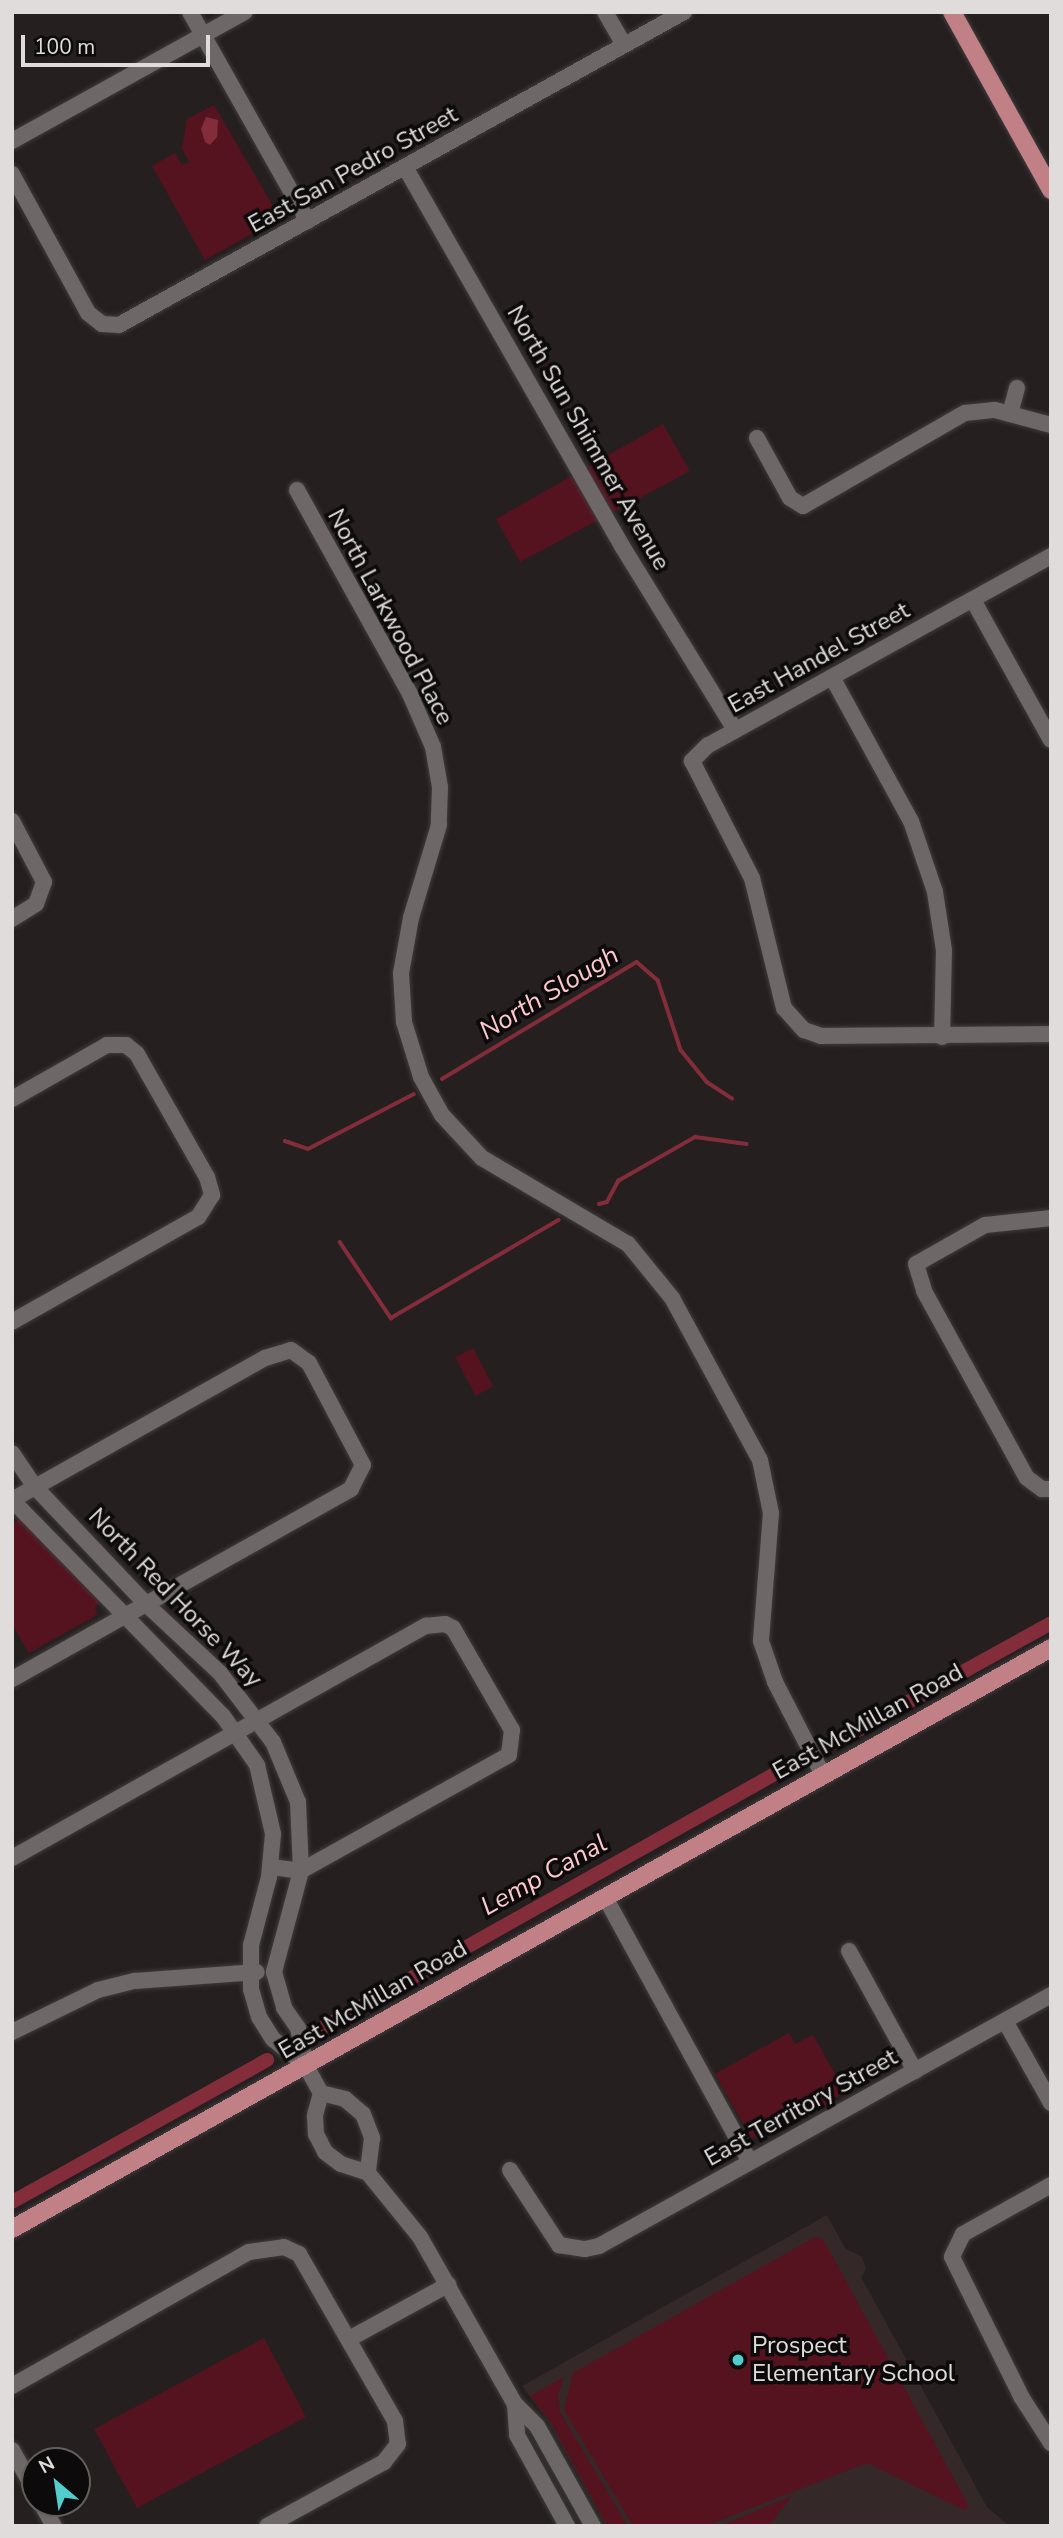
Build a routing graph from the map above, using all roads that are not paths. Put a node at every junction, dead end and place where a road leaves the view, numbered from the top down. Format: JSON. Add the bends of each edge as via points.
{"nodes":[{"id":1,"x":190,"y":12,"type":"edge"},
{"id":2,"x":245,"y":12,"type":"edge"},
{"id":3,"x":605,"y":12,"type":"edge"},
{"id":4,"x":684,"y":12,"type":"edge"},
{"id":5,"x":952,"y":12,"type":"edge"},
{"id":6,"x":203,"y":35,"type":"junction"},
{"id":7,"x":624,"y":45,"type":"junction"},
{"id":8,"x":12,"y":141,"type":"edge"},
{"id":9,"x":405,"y":167,"type":"junction"},
{"id":10,"x":12,"y":174,"type":"edge"},
{"id":11,"x":1051,"y":190,"type":"edge"},
{"id":12,"x":308,"y":221,"type":"junction"},
{"id":13,"x":1017,"y":388,"type":"dead end"},
{"id":14,"x":1010,"y":414,"type":"junction"},
{"id":15,"x":1051,"y":425,"type":"edge"},
{"id":16,"x":757,"y":438,"type":"dead end"},
{"id":17,"x":297,"y":490,"type":"dead end"},
{"id":18,"x":1051,"y":556,"type":"edge"},
{"id":19,"x":973,"y":600,"type":"junction"},
{"id":20,"x":832,"y":677,"type":"junction"},
{"id":21,"x":735,"y":730,"type":"junction"},
{"id":22,"x":1051,"y":740,"type":"edge"},
{"id":23,"x":12,"y":821,"type":"edge"},
{"id":24,"x":12,"y":919,"type":"edge"},
{"id":25,"x":1051,"y":1034,"type":"edge"},
{"id":26,"x":942,"y":1037,"type":"junction"},
{"id":27,"x":12,"y":1099,"type":"edge"},
{"id":28,"x":1051,"y":1218,"type":"edge"},
{"id":29,"x":12,"y":1322,"type":"edge"},
{"id":30,"x":12,"y":1453,"type":"edge"},
{"id":31,"x":35,"y":1487,"type":"junction"},
{"id":32,"x":1047,"y":1489,"type":"edge"},
{"id":33,"x":12,"y":1500,"type":"edge"},
{"id":34,"x":146,"y":1604,"type":"junction"},
{"id":35,"x":124,"y":1617,"type":"junction"},
{"id":36,"x":1051,"y":1648,"type":"edge"},
{"id":37,"x":12,"y":1679,"type":"edge"},
{"id":38,"x":259,"y":1719,"type":"junction"},
{"id":39,"x":236,"y":1732,"type":"junction"},
{"id":40,"x":823,"y":1775,"type":"junction"},
{"id":41,"x":12,"y":1858,"type":"edge"},
{"id":42,"x":271,"y":1867,"type":"junction"},
{"id":43,"x":301,"y":1871,"type":"junction"},
{"id":44,"x":605,"y":1897,"type":"junction"},
{"id":45,"x":849,"y":1951,"type":"dead end"},
{"id":46,"x":250,"y":1972,"type":"junction"},
{"id":47,"x":274,"y":1972,"type":"junction"},
{"id":48,"x":1051,"y":1995,"type":"edge"},
{"id":49,"x":1005,"y":2021,"type":"junction"},
{"id":50,"x":12,"y":2032,"type":"edge"},
{"id":51,"x":306,"y":2066,"type":"junction"},
{"id":52,"x":915,"y":2071,"type":"junction"},
{"id":53,"x":321,"y":2093,"type":"junction"},
{"id":54,"x":1051,"y":2103,"type":"edge"},
{"id":55,"x":750,"y":2162,"type":"junction"},
{"id":56,"x":510,"y":2169,"type":"dead end"},
{"id":57,"x":368,"y":2173,"type":"junction"},
{"id":58,"x":1051,"y":2185,"type":"edge"},
{"id":59,"x":12,"y":2229,"type":"edge"},
{"id":60,"x":448,"y":2285,"type":"junction"},
{"id":61,"x":351,"y":2338,"type":"junction"},
{"id":62,"x":12,"y":2386,"type":"edge"},
{"id":63,"x":515,"y":2404,"type":"junction"},
{"id":64,"x":1051,"y":2443,"type":"edge"},
{"id":65,"x":12,"y":2450,"type":"edge"},
{"id":66,"x":21,"y":2466,"type":"edge"},
{"id":67,"x":267,"y":2526,"type":"edge"},
{"id":68,"x":567,"y":2526,"type":"edge"},
{"id":69,"x":593,"y":2526,"type":"edge"}],
"edges":[{"from":1,"to":6,"type":"street"},
{"from":2,"to":6,"type":"street"},
{"from":3,"to":7,"type":"street"},
{"from":4,"to":7,"type":"street","name":"East San Pedro Street"},
{"from":5,"to":11,"type":"main road"},
{"from":6,"to":8,"type":"street"},
{"from":6,"to":12,"type":"street"},
{"from":7,"to":9,"type":"street","name":"East San Pedro Street"},
{"from":9,"to":12,"type":"street","name":"East San Pedro Street"},
{"from":9,"to":21,"type":"street","name":"North Sun Shimmer Avenue","via":[[622,546]]},
{"from":10,"to":12,"type":"street","name":"East San Pedro Street","via":[[88,313],[102,324],[119,325]]},
{"from":13,"to":14,"type":"street"},
{"from":14,"to":15,"type":"street"},
{"from":14,"to":16,"type":"street","via":[[965,413],[803,506],[790,498]]},
{"from":17,"to":40,"type":"street","name":"North Larkwood Place","via":[[410,694],[433,747],[440,787],[439,825],[411,918],[401,974],[404,1023],[421,1077],[442,1115],[482,1158],[628,1244],[672,1298],[760,1460],[771,1514],[761,1640],[775,1682]]},
{"from":18,"to":19,"type":"street","name":"East Handel Street"},
{"from":19,"to":20,"type":"street","name":"East Handel Street"},
{"from":19,"to":22,"type":"street"},
{"from":20,"to":21,"type":"street","name":"East Handel Street"},
{"from":20,"to":26,"type":"street","via":[[911,821],[935,892],[944,950]]},
{"from":21,"to":26,"type":"street","name":"East Handel Street","via":[[698,751],[692,761],[757,890],[784,1008],[797,1023],[821,1036]]},
{"from":23,"to":24,"type":"street","via":[[41,873],[42,892],[36,904]]},
{"from":25,"to":26,"type":"street"},
{"from":27,"to":29,"type":"street","via":[[107,1045],[127,1045],[144,1065],[207,1177],[212,1195],[198,1217]]},
{"from":28,"to":32,"type":"street","via":[[985,1225],[916,1264],[924,1291],[1027,1478]]},
{"from":30,"to":31,"type":"street","name":"North Red Horse Way"},
{"from":31,"to":33,"type":"street"},
{"from":31,"to":34,"type":"street","name":"North Red Horse Way"},
{"from":31,"to":34,"type":"street","via":[[265,1358],[291,1350],[309,1363],[362,1456],[362,1475],[351,1489]]},
{"from":33,"to":35,"type":"street","name":"North Red Horse Way"},
{"from":34,"to":35,"type":"street"},
{"from":34,"to":38,"type":"street","name":"North Red Horse Way","via":[[220,1673]]},
{"from":35,"to":37,"type":"street"},
{"from":35,"to":39,"type":"street","name":"North Red Horse Way"},
{"from":36,"to":40,"type":"main road","name":"East McMillan Road"},
{"from":38,"to":39,"type":"street"},
{"from":38,"to":43,"type":"street","name":"North Red Horse Way","via":[[285,1766],[298,1802]]},
{"from":38,"to":43,"type":"street","via":[[426,1626],[445,1624],[458,1634],[505,1718],[513,1747],[502,1762]]},
{"from":39,"to":41,"type":"street"},
{"from":39,"to":42,"type":"street","name":"North Red Horse Way","via":[[257,1765],[269,1803]]},
{"from":40,"to":44,"type":"main road","name":"East McMillan Road"},
{"from":42,"to":43,"type":"street"},
{"from":42,"to":46,"type":"street","name":"North Red Horse Way","via":[[251,1945]]},
{"from":43,"to":47,"type":"street","name":"North Red Horse Way"},
{"from":44,"to":51,"type":"main road","name":"East McMillan Road"},
{"from":44,"to":55,"type":"street"},
{"from":45,"to":52,"type":"street"},
{"from":46,"to":47,"type":"street"},
{"from":46,"to":50,"type":"street","via":[[110,1987]]},
{"from":46,"to":51,"type":"street","name":"North Red Horse Way","via":[[255,2004],[265,2027],[280,2048]]},
{"from":47,"to":51,"type":"street","name":"North Red Horse Way","via":[[284,2008],[298,2028]]},
{"from":48,"to":49,"type":"street","name":"East Territory Street"},
{"from":49,"to":52,"type":"street","name":"East Territory Street"},
{"from":49,"to":54,"type":"street"},
{"from":51,"to":53,"type":"street","name":"North Red Horse Way"},
{"from":51,"to":59,"type":"main road","name":"East McMillan Road"},
{"from":52,"to":55,"type":"street","name":"East Territory Street"},
{"from":53,"to":57,"type":"street","via":[[345,2099],[363,2115],[372,2138]]},
{"from":53,"to":57,"type":"street","via":[[315,2125],[325,2152],[341,2164]]},
{"from":55,"to":56,"type":"street","name":"East Territory Street","via":[[598,2246],[570,2249],[548,2234]]},
{"from":57,"to":60,"type":"street","via":[[420,2237]]},
{"from":58,"to":64,"type":"street","via":[[963,2234],[952,2257]]},
{"from":60,"to":61,"type":"street"},
{"from":60,"to":63,"type":"street"},
{"from":61,"to":62,"type":"street","via":[[310,2266],[284,2247],[249,2252]]},
{"from":61,"to":67,"type":"street","via":[[396,2421],[398,2444],[384,2462]]},
{"from":63,"to":68,"type":"street","via":[[517,2435]]},
{"from":63,"to":69,"type":"street","via":[[537,2426]]},
{"from":65,"to":66,"type":"street"}]}
